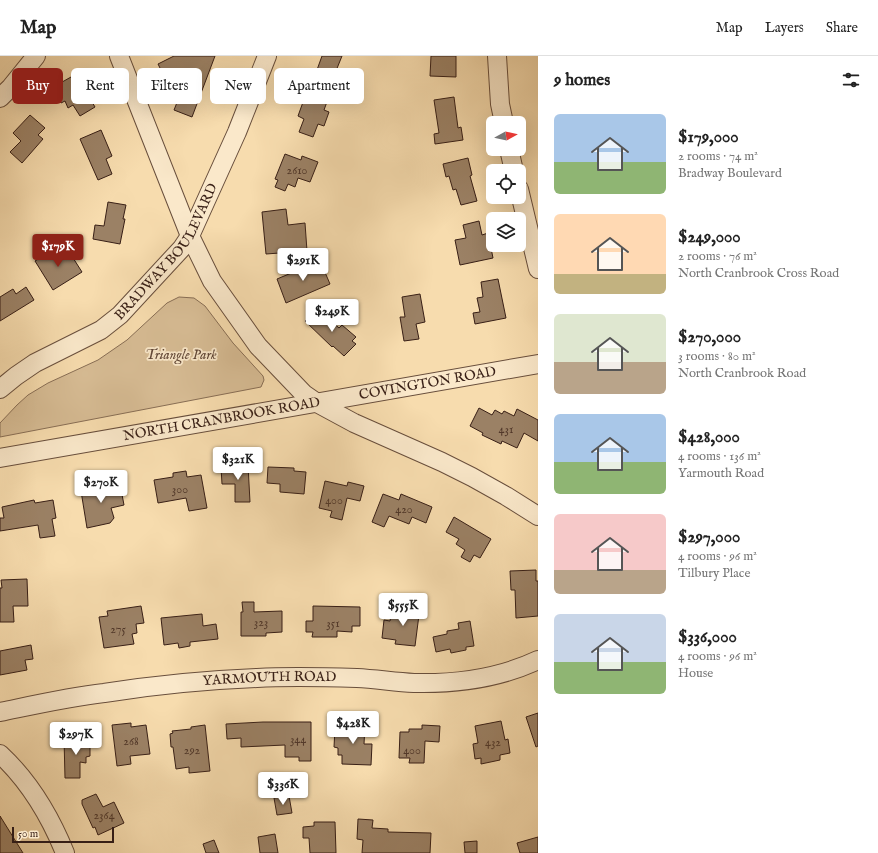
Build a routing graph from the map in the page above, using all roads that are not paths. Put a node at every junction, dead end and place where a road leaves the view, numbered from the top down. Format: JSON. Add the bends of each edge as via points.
{"nodes":[{"id":1,"x":36,"y":56,"type":"edge"},
{"id":2,"x":119,"y":56,"type":"edge"},
{"id":3,"x":267,"y":56,"type":"edge"},
{"id":4,"x":497,"y":56,"type":"edge"},
{"id":5,"x":0,"y":98,"type":"edge"},
{"id":6,"x":503,"y":116,"type":"edge"},
{"id":7,"x":523,"y":204,"type":"edge"},
{"id":8,"x":190,"y":236,"type":"junction"},
{"id":9,"x":538,"y":269,"type":"edge"},
{"id":10,"x":538,"y":364,"type":"edge"},
{"id":11,"x":0,"y":389,"type":"edge"},
{"id":12,"x":317,"y":403,"type":"junction"},
{"id":13,"x":0,"y":458,"type":"edge"},
{"id":14,"x":538,"y":516,"type":"edge"},
{"id":15,"x":538,"y":660,"type":"edge"},
{"id":16,"x":0,"y":712,"type":"edge"},
{"id":17,"x":0,"y":754,"type":"edge"},
{"id":18,"x":65,"y":853,"type":"edge"}],
"edges":[{"from":1,"to":5,"type":"street"},
{"from":2,"to":8,"type":"street"},
{"from":3,"to":8,"type":"street","name":"BRADWAY BOULEVARD","via":[[237,132]]},
{"from":4,"to":6,"type":"street"},
{"from":7,"to":9,"type":"street"},
{"from":8,"to":11,"type":"street","name":"BRADWAY BOULEVARD","via":[[120,315],[101,330],[35,363]]},
{"from":8,"to":12,"type":"street","via":[[212,281],[258,346],[304,394]]},
{"from":10,"to":12,"type":"street","name":"COVINGTON ROAD"},
{"from":12,"to":13,"type":"street","name":"NORTH CRANBROOK ROAD"},
{"from":12,"to":14,"type":"street","name":"NORTH CRANBROOK ROAD","via":[[354,423],[472,477]]},
{"from":15,"to":16,"type":"street","name":"YARMOUTH ROAD","via":[[496,675],[443,682],[294,677],[237,679],[103,693]]},
{"from":17,"to":18,"type":"street","via":[[41,806]]}]}
